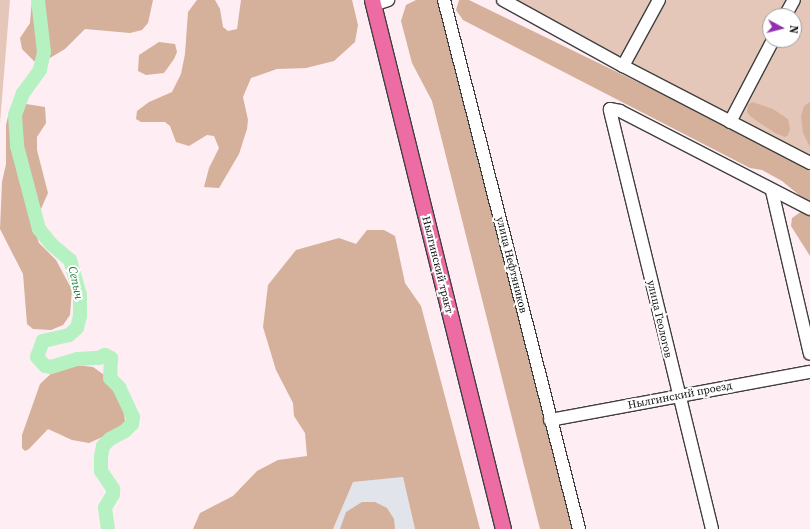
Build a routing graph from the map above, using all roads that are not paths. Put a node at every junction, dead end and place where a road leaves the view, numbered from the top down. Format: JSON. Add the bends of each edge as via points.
{"nodes":[{"id":1,"x":388,"y":0,"type":"edge"},
{"id":2,"x":444,"y":0,"type":"edge"},
{"id":3,"x":503,"y":0,"type":"edge"},
{"id":4,"x":659,"y":0,"type":"edge"},
{"id":5,"x":373,"y":2,"type":"edge"},
{"id":6,"x":769,"y":48,"type":"edge"},
{"id":7,"x":623,"y":66,"type":"junction"},
{"id":8,"x":730,"y":122,"type":"junction"},
{"id":9,"x":810,"y":163,"type":"edge"},
{"id":10,"x":772,"y":191,"type":"junction"},
{"id":11,"x":810,"y":209,"type":"edge"},
{"id":12,"x":810,"y":354,"type":"edge"},
{"id":13,"x":810,"y":372,"type":"edge"},
{"id":14,"x":677,"y":396,"type":"junction"},
{"id":15,"x":550,"y":420,"type":"junction"},
{"id":16,"x":503,"y":529,"type":"edge"},
{"id":17,"x":579,"y":529,"type":"edge"},
{"id":18,"x":712,"y":529,"type":"edge"}],
"edges":[{"from":1,"to":5,"type":"street"},
{"from":2,"to":15,"type":"street","name":"улица Нефтяников"},
{"from":3,"to":7,"type":"street"},
{"from":4,"to":7,"type":"street"},
{"from":5,"to":16,"type":"main road","name":"Нылгинский тракт"},
{"from":6,"to":8,"type":"street"},
{"from":7,"to":8,"type":"street"},
{"from":8,"to":9,"type":"street"},
{"from":10,"to":11,"type":"street"},
{"from":10,"to":12,"type":"street"},
{"from":10,"to":14,"type":"street","name":"улица Геологов","via":[[620,111],[610,109]]},
{"from":13,"to":14,"type":"street","name":"Нылгинский проезд"},
{"from":14,"to":15,"type":"street","name":"Нылгинский проезд"},
{"from":14,"to":18,"type":"street","name":"улица Геологов"},
{"from":15,"to":17,"type":"street","name":"улица Нефтяников"}]}
